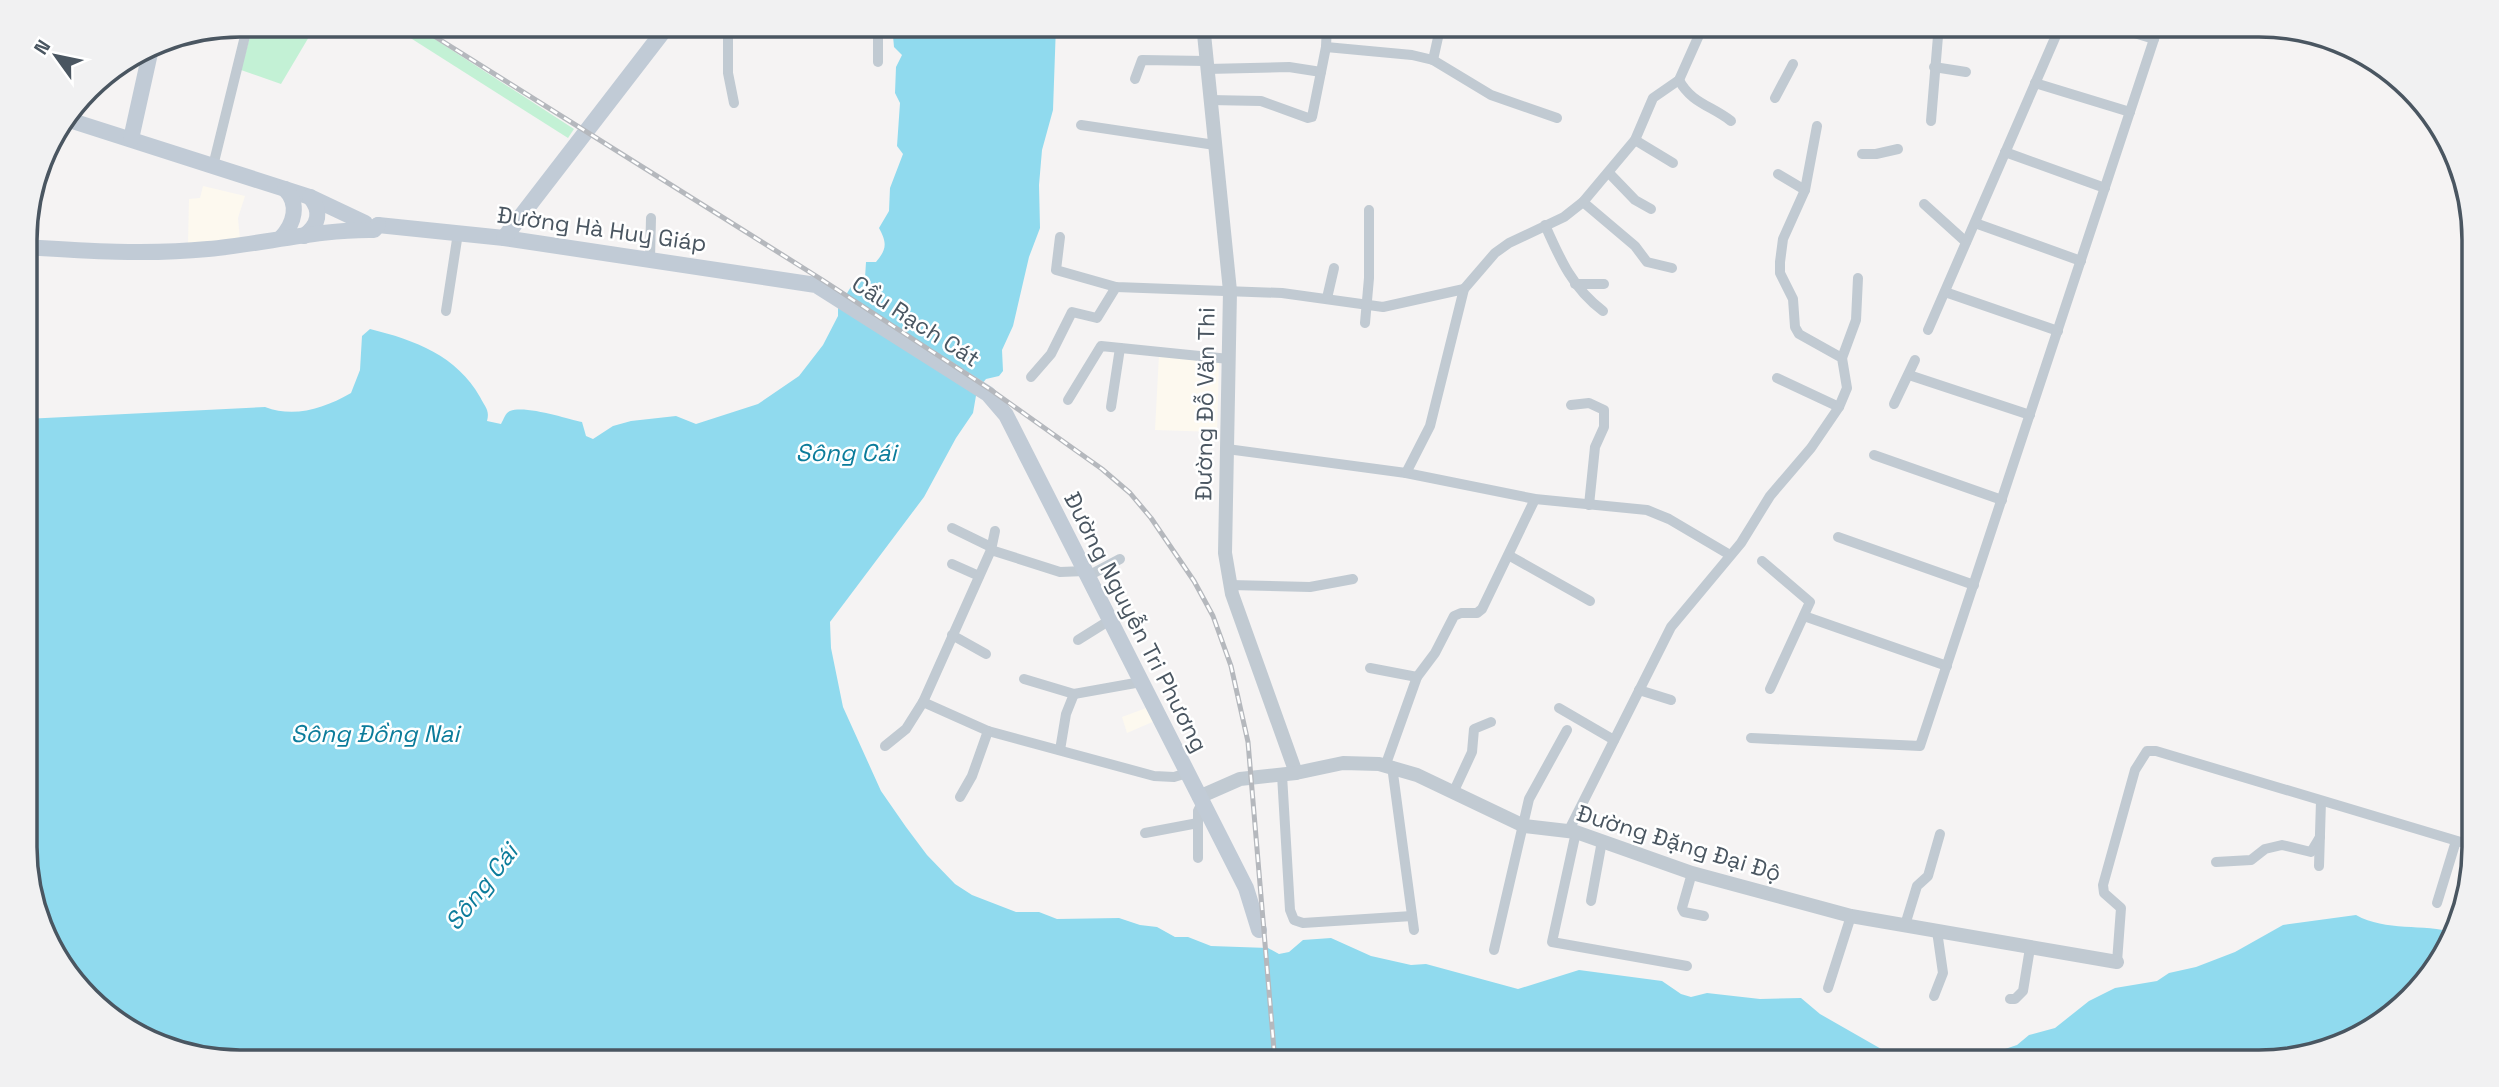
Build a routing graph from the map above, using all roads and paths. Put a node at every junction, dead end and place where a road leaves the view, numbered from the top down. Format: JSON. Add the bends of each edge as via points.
{"nodes":[{"id":1,"x":245,"y":37,"type":"edge"},
{"id":2,"x":659,"y":37,"type":"edge"},
{"id":3,"x":728,"y":37,"type":"edge"},
{"id":4,"x":878,"y":37,"type":"edge"},
{"id":5,"x":1204,"y":37,"type":"edge"},
{"id":6,"x":1326,"y":37,"type":"edge"},
{"id":7,"x":1438,"y":37,"type":"edge"},
{"id":8,"x":1698,"y":37,"type":"edge"},
{"id":9,"x":1937,"y":37,"type":"edge"},
{"id":10,"x":2055,"y":37,"type":"edge"},
{"id":11,"x":2147,"y":37,"type":"edge"},
{"id":12,"x":2154,"y":39,"type":"joint"},
{"id":13,"x":1326,"y":47,"type":"junction"},
{"id":14,"x":149,"y":59,"type":"edge"},
{"id":15,"x":1433,"y":60,"type":"junction"},
{"id":16,"x":878,"y":62,"type":"dead end"},
{"id":17,"x":1793,"y":64,"type":"dead end"},
{"id":18,"x":1207,"y":65,"type":"junction"},
{"id":19,"x":1934,"y":67,"type":"junction"},
{"id":20,"x":1321,"y":72,"type":"junction"},
{"id":21,"x":1966,"y":72,"type":"dead end"},
{"id":22,"x":1135,"y":79,"type":"dead end"},
{"id":23,"x":1679,"y":80,"type":"junction"},
{"id":24,"x":2035,"y":83,"type":"junction"},
{"id":25,"x":1775,"y":98,"type":"dead end"},
{"id":26,"x":1210,"y":100,"type":"junction"},
{"id":27,"x":734,"y":103,"type":"dead end"},
{"id":28,"x":2130,"y":112,"type":"junction"},
{"id":29,"x":1557,"y":118,"type":"dead end"},
{"id":30,"x":1731,"y":121,"type":"dead end"},
{"id":31,"x":1931,"y":121,"type":"dead end"},
{"id":32,"x":75,"y":122,"type":"edge"},
{"id":33,"x":1081,"y":125,"type":"dead end"},
{"id":34,"x":1817,"y":126,"type":"dead end"},
{"id":35,"x":131,"y":139,"type":"junction"},
{"id":36,"x":1635,"y":140,"type":"junction"},
{"id":37,"x":1215,"y":145,"type":"junction"},
{"id":38,"x":1898,"y":149,"type":"dead end"},
{"id":39,"x":2005,"y":152,"type":"junction"},
{"id":40,"x":1862,"y":154,"type":"dead end"},
{"id":41,"x":1673,"y":163,"type":"dead end"},
{"id":42,"x":213,"y":166,"type":"junction"},
{"id":43,"x":1609,"y":173,"type":"junction"},
{"id":44,"x":1778,"y":174,"type":"dead end"},
{"id":45,"x":2105,"y":188,"type":"junction"},
{"id":46,"x":285,"y":189,"type":"junction"},
{"id":47,"x":1805,"y":190,"type":"junction"},
{"id":48,"x":310,"y":197,"type":"junction"},
{"id":49,"x":1583,"y":202,"type":"junction"},
{"id":50,"x":1924,"y":204,"type":"dead end"},
{"id":51,"x":1651,"y":209,"type":"dead end"},
{"id":52,"x":1369,"y":210,"type":"dead end"},
{"id":53,"x":651,"y":218,"type":"dead end"},
{"id":54,"x":1975,"y":223,"type":"junction"},
{"id":55,"x":1545,"y":225,"type":"junction"},
{"id":56,"x":369,"y":226,"type":"junction"},
{"id":57,"x":458,"y":233,"type":"junction"},
{"id":58,"x":304,"y":236,"type":"junction"},
{"id":59,"x":1060,"y":237,"type":"dead end"},
{"id":60,"x":281,"y":238,"type":"junction"},
{"id":61,"x":504,"y":238,"type":"junction"},
{"id":62,"x":1966,"y":242,"type":"junction"},
{"id":63,"x":37,"y":247,"type":"edge"},
{"id":64,"x":650,"y":258,"type":"junction"},
{"id":65,"x":2081,"y":261,"type":"junction"},
{"id":66,"x":1334,"y":268,"type":"dead end"},
{"id":67,"x":1672,"y":268,"type":"dead end"},
{"id":68,"x":1858,"y":278,"type":"dead end"},
{"id":69,"x":1575,"y":284,"type":"junction"},
{"id":70,"x":1604,"y":284,"type":"dead end"},
{"id":71,"x":820,"y":286,"type":"joint"},
{"id":72,"x":1116,"y":286,"type":"junction"},
{"id":73,"x":1464,"y":289,"type":"junction"},
{"id":74,"x":1230,"y":291,"type":"junction"},
{"id":75,"x":1945,"y":292,"type":"junction"},
{"id":76,"x":1327,"y":298,"type":"junction"},
{"id":77,"x":1368,"y":305,"type":"junction"},
{"id":78,"x":1603,"y":311,"type":"dead end"},
{"id":79,"x":446,"y":312,"type":"dead end"},
{"id":80,"x":1365,"y":323,"type":"dead end"},
{"id":81,"x":1928,"y":330,"type":"dead end"},
{"id":82,"x":2058,"y":331,"type":"junction"},
{"id":83,"x":1120,"y":348,"type":"junction"},
{"id":84,"x":1842,"y":358,"type":"junction"},
{"id":85,"x":1229,"y":359,"type":"junction"},
{"id":86,"x":1915,"y":360,"type":"dead end"},
{"id":87,"x":1909,"y":375,"type":"junction"},
{"id":88,"x":1031,"y":377,"type":"dead end"},
{"id":89,"x":1777,"y":378,"type":"dead end"},
{"id":90,"x":988,"y":394,"type":"joint"},
{"id":91,"x":1068,"y":400,"type":"dead end"},
{"id":92,"x":1894,"y":404,"type":"dead end"},
{"id":93,"x":1570,"y":405,"type":"dead end"},
{"id":94,"x":1111,"y":407,"type":"dead end"},
{"id":95,"x":1839,"y":407,"type":"junction"},
{"id":96,"x":2030,"y":415,"type":"junction"},
{"id":97,"x":1227,"y":449,"type":"junction"},
{"id":98,"x":1874,"y":455,"type":"dead end"},
{"id":99,"x":1406,"y":473,"type":"junction"},
{"id":100,"x":1535,"y":499,"type":"junction"},
{"id":101,"x":2002,"y":500,"type":"junction"},
{"id":102,"x":1589,"y":505,"type":"junction"},
{"id":103,"x":952,"y":528,"type":"dead end"},
{"id":104,"x":995,"y":531,"type":"dead end"},
{"id":105,"x":1838,"y":537,"type":"dead end"},
{"id":106,"x":991,"y":548,"type":"junction"},
{"id":107,"x":1730,"y":555,"type":"junction"},
{"id":108,"x":1510,"y":556,"type":"junction"},
{"id":109,"x":1119,"y":559,"type":"dead end"},
{"id":110,"x":1762,"y":561,"type":"dead end"},
{"id":111,"x":952,"y":564,"type":"dead end"},
{"id":112,"x":1086,"y":574,"type":"junction"},
{"id":113,"x":979,"y":576,"type":"junction"},
{"id":114,"x":1353,"y":579,"type":"dead end"},
{"id":115,"x":1974,"y":584,"type":"junction"},
{"id":116,"x":1230,"y":585,"type":"junction"},
{"id":117,"x":1590,"y":601,"type":"dead end"},
{"id":118,"x":1804,"y":616,"type":"junction"},
{"id":119,"x":1110,"y":620,"type":"junction"},
{"id":120,"x":953,"y":635,"type":"junction"},
{"id":121,"x":1078,"y":640,"type":"dead end"},
{"id":122,"x":986,"y":654,"type":"dead end"},
{"id":123,"x":1947,"y":666,"type":"junction"},
{"id":124,"x":1370,"y":668,"type":"dead end"},
{"id":125,"x":1417,"y":677,"type":"junction"},
{"id":126,"x":1024,"y":679,"type":"dead end"},
{"id":127,"x":1141,"y":682,"type":"junction"},
{"id":128,"x":1770,"y":689,"type":"dead end"},
{"id":129,"x":1639,"y":690,"type":"junction"},
{"id":130,"x":1073,"y":694,"type":"junction"},
{"id":131,"x":1671,"y":700,"type":"dead end"},
{"id":132,"x":923,"y":702,"type":"junction"},
{"id":133,"x":1559,"y":708,"type":"dead end"},
{"id":134,"x":1492,"y":722,"type":"dead end"},
{"id":135,"x":1567,"y":730,"type":"dead end"},
{"id":136,"x":988,"y":731,"type":"junction"},
{"id":137,"x":1751,"y":738,"type":"dead end"},
{"id":138,"x":1614,"y":740,"type":"junction"},
{"id":139,"x":885,"y":746,"type":"dead end"},
{"id":140,"x":1060,"y":750,"type":"junction"},
{"id":141,"x":1389,"y":763,"type":"junction"},
{"id":142,"x":1187,"y":773,"type":"junction"},
{"id":143,"x":1289,"y":774,"type":"junction"},
{"id":144,"x":1453,"y":793,"type":"junction"},
{"id":145,"x":960,"y":797,"type":"dead end"},
{"id":146,"x":1201,"y":800,"type":"junction"},
{"id":147,"x":2321,"y":801,"type":"junction"},
{"id":148,"x":1198,"y":823,"type":"junction"},
{"id":149,"x":1524,"y":826,"type":"junction"},
{"id":150,"x":1572,"y":832,"type":"junction"},
{"id":151,"x":1145,"y":833,"type":"dead end"},
{"id":152,"x":1940,"y":834,"type":"dead end"},
{"id":153,"x":2320,"y":837,"type":"junction"},
{"id":154,"x":1602,"y":841,"type":"junction"},
{"id":155,"x":2456,"y":841,"type":"junction"},
{"id":156,"x":2462,"y":843,"type":"edge"},
{"id":157,"x":1198,"y":858,"type":"dead end"},
{"id":158,"x":2216,"y":862,"type":"dead end"},
{"id":159,"x":2319,"y":866,"type":"dead end"},
{"id":160,"x":1692,"y":873,"type":"junction"},
{"id":161,"x":1591,"y":901,"type":"dead end"},
{"id":162,"x":2437,"y":904,"type":"dead end"},
{"id":163,"x":1412,"y":916,"type":"junction"},
{"id":164,"x":1704,"y":916,"type":"dead end"},
{"id":165,"x":1851,"y":916,"type":"junction"},
{"id":166,"x":1905,"y":925,"type":"junction"},
{"id":167,"x":1256,"y":930,"type":"dead end"},
{"id":168,"x":1414,"y":930,"type":"dead end"},
{"id":169,"x":1937,"y":932,"type":"junction"},
{"id":170,"x":2030,"y":948,"type":"junction"},
{"id":171,"x":1494,"y":950,"type":"dead end"},
{"id":172,"x":2117,"y":962,"type":"joint"},
{"id":173,"x":1687,"y":966,"type":"dead end"},
{"id":174,"x":1828,"y":988,"type":"dead end"},
{"id":175,"x":1934,"y":996,"type":"dead end"},
{"id":176,"x":2010,"y":999,"type":"dead end"}],
"edges":[{"from":1,"to":42,"type":"street"},
{"from":2,"to":61,"type":"main road"},
{"from":3,"to":27,"type":"street"},
{"from":4,"to":16,"type":"street"},
{"from":5,"to":18,"type":"street","name":"Đường Đỗ Văn Thi"},
{"from":6,"to":13,"type":"street"},
{"from":7,"to":15,"type":"street"},
{"from":8,"to":23,"type":"street"},
{"from":9,"to":19,"type":"street"},
{"from":10,"to":24,"type":"street"},
{"from":11,"to":12,"type":"street"},
{"from":12,"to":28,"type":"street"},
{"from":13,"to":15,"type":"street"},
{"from":13,"to":20,"type":"street"},
{"from":14,"to":35,"type":"main road"},
{"from":15,"to":29,"type":"street","via":[[1492,95]]},
{"from":17,"to":25,"type":"street"},
{"from":18,"to":20,"type":"street"},
{"from":18,"to":22,"type":"street","via":[[1142,60]]},
{"from":18,"to":26,"type":"street","name":"Đường Đỗ Văn Thi"},
{"from":19,"to":21,"type":"street"},
{"from":19,"to":31,"type":"street"},
{"from":20,"to":26,"type":"street","via":[[1315,113],[1308,118],[1261,101]]},
{"from":23,"to":30,"type":"street","via":[[1694,101]]},
{"from":23,"to":36,"type":"street","via":[[1653,98]]},
{"from":24,"to":28,"type":"street"},
{"from":24,"to":39,"type":"street"},
{"from":26,"to":37,"type":"street","name":"Đường Đỗ Văn Thi"},
{"from":28,"to":45,"type":"street"},
{"from":32,"to":35,"type":"main road","name":"Đường Hà Huy Giáp"},
{"from":33,"to":37,"type":"street"},
{"from":34,"to":47,"type":"street"},
{"from":35,"to":42,"type":"main road","name":"Đường Hà Huy Giáp"},
{"from":36,"to":41,"type":"street"},
{"from":36,"to":43,"type":"street"},
{"from":37,"to":74,"type":"street","name":"Đường Đỗ Văn Thi"},
{"from":38,"to":40,"type":"street"},
{"from":39,"to":45,"type":"street"},
{"from":39,"to":54,"type":"street"},
{"from":42,"to":46,"type":"main road","name":"Đường Hà Huy Giáp"},
{"from":43,"to":49,"type":"street"},
{"from":43,"to":51,"type":"street","via":[[1635,200]]},
{"from":44,"to":47,"type":"street"},
{"from":45,"to":65,"type":"street"},
{"from":46,"to":48,"type":"main road","name":"Đường Hà Huy Giáp"},
{"from":46,"to":60,"type":"main road","via":[[293,198],[294,213]]},
{"from":47,"to":84,"type":"street","via":[[1783,239],[1780,273],[1793,299],[1799,334]]},
{"from":48,"to":56,"type":"main road","name":"Đường Hà Huy Giáp"},
{"from":48,"to":58,"type":"main road","via":[[317,221]]},
{"from":49,"to":55,"type":"street"},
{"from":49,"to":67,"type":"street","via":[[1647,262]]},
{"from":50,"to":62,"type":"street"},
{"from":52,"to":77,"type":"street"},
{"from":53,"to":64,"type":"street"},
{"from":54,"to":62,"type":"street"},
{"from":54,"to":65,"type":"street"},
{"from":55,"to":69,"type":"street"},
{"from":55,"to":73,"type":"street","via":[[1494,253]]},
{"from":56,"to":57,"type":"main road","name":"Đường Hà Huy Giáp"},
{"from":56,"to":58,"type":"main road"},
{"from":57,"to":61,"type":"main road","name":"Đường Hà Huy Giáp"},
{"from":57,"to":79,"type":"street"},
{"from":58,"to":60,"type":"main road"},
{"from":59,"to":72,"type":"street","via":[[1056,270]]},
{"from":60,"to":63,"type":"main road","via":[[162,251]]},
{"from":61,"to":64,"type":"main road","name":"Đường Hà Huy Giáp"},
{"from":62,"to":75,"type":"street"},
{"from":64,"to":71,"type":"main road","name":"Đường Hà Huy Giáp"},
{"from":65,"to":82,"type":"street"},
{"from":66,"to":76,"type":"street"},
{"from":68,"to":84,"type":"street","via":[[1856,320]]},
{"from":69,"to":70,"type":"street"},
{"from":69,"to":78,"type":"street"},
{"from":71,"to":90,"type":"main road","name":"Cầu Rạch Cát"},
{"from":72,"to":74,"type":"street"},
{"from":72,"to":88,"type":"street","via":[[1097,318],[1072,312],[1051,354]]},
{"from":73,"to":77,"type":"street","via":[[1392,305]]},
{"from":73,"to":99,"type":"street","via":[[1430,425]]},
{"from":74,"to":76,"type":"street"},
{"from":74,"to":85,"type":"street","name":"Đường Đỗ Văn Thi"},
{"from":75,"to":81,"type":"street"},
{"from":75,"to":82,"type":"street"},
{"from":76,"to":77,"type":"street"},
{"from":77,"to":80,"type":"street"},
{"from":82,"to":96,"type":"street"},
{"from":83,"to":85,"type":"street"},
{"from":83,"to":91,"type":"street","via":[[1098,347]]},
{"from":83,"to":94,"type":"street"},
{"from":84,"to":95,"type":"street","via":[[1847,388]]},
{"from":85,"to":97,"type":"street","name":"Đường Đỗ Văn Thi"},
{"from":86,"to":87,"type":"street"},
{"from":87,"to":92,"type":"street"},
{"from":87,"to":96,"type":"street"},
{"from":89,"to":95,"type":"street"},
{"from":90,"to":112,"type":"main road","name":"Đường Nguyễn Tri Phương","via":[[1006,415]]},
{"from":93,"to":102,"type":"street","via":[[1589,402],[1605,410],[1595,447]]},
{"from":95,"to":107,"type":"street","via":[[1769,496]]},
{"from":96,"to":101,"type":"street"},
{"from":97,"to":99,"type":"street"},
{"from":97,"to":116,"type":"street","name":"Đường Đỗ Văn Thi","via":[[1225,553]]},
{"from":98,"to":101,"type":"street"},
{"from":99,"to":100,"type":"street"},
{"from":100,"to":102,"type":"street"},
{"from":100,"to":108,"type":"street"},
{"from":101,"to":115,"type":"street"},
{"from":102,"to":107,"type":"street","via":[[1647,510]]},
{"from":103,"to":106,"type":"street"},
{"from":104,"to":106,"type":"street"},
{"from":105,"to":115,"type":"street"},
{"from":106,"to":112,"type":"street","via":[[1060,572]]},
{"from":106,"to":113,"type":"street"},
{"from":107,"to":129,"type":"street","via":[[1671,627]]},
{"from":108,"to":117,"type":"street"},
{"from":108,"to":125,"type":"street","via":[[1480,611],[1454,616]]},
{"from":109,"to":112,"type":"street"},
{"from":110,"to":118,"type":"street","via":[[1810,602]]},
{"from":111,"to":113,"type":"street"},
{"from":112,"to":119,"type":"main road","name":"Đường Nguyễn Tri Phương"},
{"from":113,"to":120,"type":"street"},
{"from":114,"to":116,"type":"street","via":[[1310,587]]},
{"from":115,"to":123,"type":"street"},
{"from":116,"to":143,"type":"street","name":"Đường Đỗ Văn Thi"},
{"from":118,"to":123,"type":"street"},
{"from":118,"to":128,"type":"street"},
{"from":119,"to":121,"type":"street"},
{"from":119,"to":127,"type":"main road","name":"Đường Nguyễn Tri Phương"},
{"from":120,"to":122,"type":"street"},
{"from":120,"to":132,"type":"street"},
{"from":123,"to":137,"type":"street","via":[[1920,746]]},
{"from":124,"to":125,"type":"street"},
{"from":125,"to":141,"type":"street"},
{"from":126,"to":130,"type":"street"},
{"from":127,"to":130,"type":"street"},
{"from":127,"to":142,"type":"main road","name":"Đường Nguyễn Tri Phương"},
{"from":129,"to":131,"type":"street"},
{"from":129,"to":138,"type":"street"},
{"from":130,"to":140,"type":"street"},
{"from":132,"to":136,"type":"street"},
{"from":132,"to":139,"type":"street","via":[[906,729]]},
{"from":133,"to":138,"type":"street"},
{"from":134,"to":144,"type":"street","via":[[1474,729],[1472,752]]},
{"from":135,"to":149,"type":"street","via":[[1529,799]]},
{"from":136,"to":140,"type":"street"},
{"from":136,"to":145,"type":"street"},
{"from":138,"to":150,"type":"street"},
{"from":140,"to":142,"type":"street","via":[[1154,776]]},
{"from":141,"to":143,"type":"street","name":"Đường Đặng Đại Độ","via":[[1354,762]]},
{"from":141,"to":144,"type":"street","name":"Đường Đặng Đại Độ"},
{"from":141,"to":163,"type":"street"},
{"from":142,"to":146,"type":"main road","name":"Đường Nguyễn Tri Phương"},
{"from":143,"to":146,"type":"street","name":"Đường Đặng Đại Độ","via":[[1240,779]]},
{"from":143,"to":163,"type":"street","via":[[1290,910],[1294,920]]},
{"from":144,"to":149,"type":"street","name":"Đường Đặng Đại Độ"},
{"from":146,"to":148,"type":"street"},
{"from":146,"to":167,"type":"main road","name":"Đường Nguyễn Tri Phương","via":[[1253,905]]},
{"from":147,"to":153,"type":"street"},
{"from":147,"to":155,"type":"street"},
{"from":147,"to":172,"type":"street","via":[[2147,751],[2135,770],[2104,885],[2104,892],[2121,908]]},
{"from":148,"to":151,"type":"street"},
{"from":148,"to":157,"type":"street"},
{"from":149,"to":150,"type":"street","name":"Đường Đặng Đại Độ"},
{"from":149,"to":171,"type":"street"},
{"from":150,"to":154,"type":"street","name":"Đường Đặng Đại Độ"},
{"from":150,"to":173,"type":"street","via":[[1552,942]]},
{"from":152,"to":166,"type":"street","via":[[1928,876],[1917,886]]},
{"from":153,"to":158,"type":"street","via":[[2311,852],[2282,845],[2265,849],[2252,860]]},
{"from":153,"to":159,"type":"street"},
{"from":154,"to":160,"type":"street","name":"Đường Đặng Đại Độ"},
{"from":154,"to":161,"type":"street"},
{"from":155,"to":156,"type":"street"},
{"from":155,"to":162,"type":"street"},
{"from":160,"to":164,"type":"street","via":[[1682,908]]},
{"from":160,"to":165,"type":"street","name":"Đường Đặng Đại Độ"},
{"from":163,"to":168,"type":"street"},
{"from":165,"to":166,"type":"street","name":"Đường Đặng Đại Độ"},
{"from":165,"to":174,"type":"street"},
{"from":166,"to":169,"type":"street","name":"Đường Đặng Đại Độ"},
{"from":169,"to":170,"type":"street","name":"Đường Đặng Đại Độ"},
{"from":169,"to":175,"type":"street","via":[[1943,973]]},
{"from":170,"to":172,"type":"street","name":"Đường Đặng Đại Độ"},
{"from":170,"to":176,"type":"street","via":[[2023,991]]}]}
